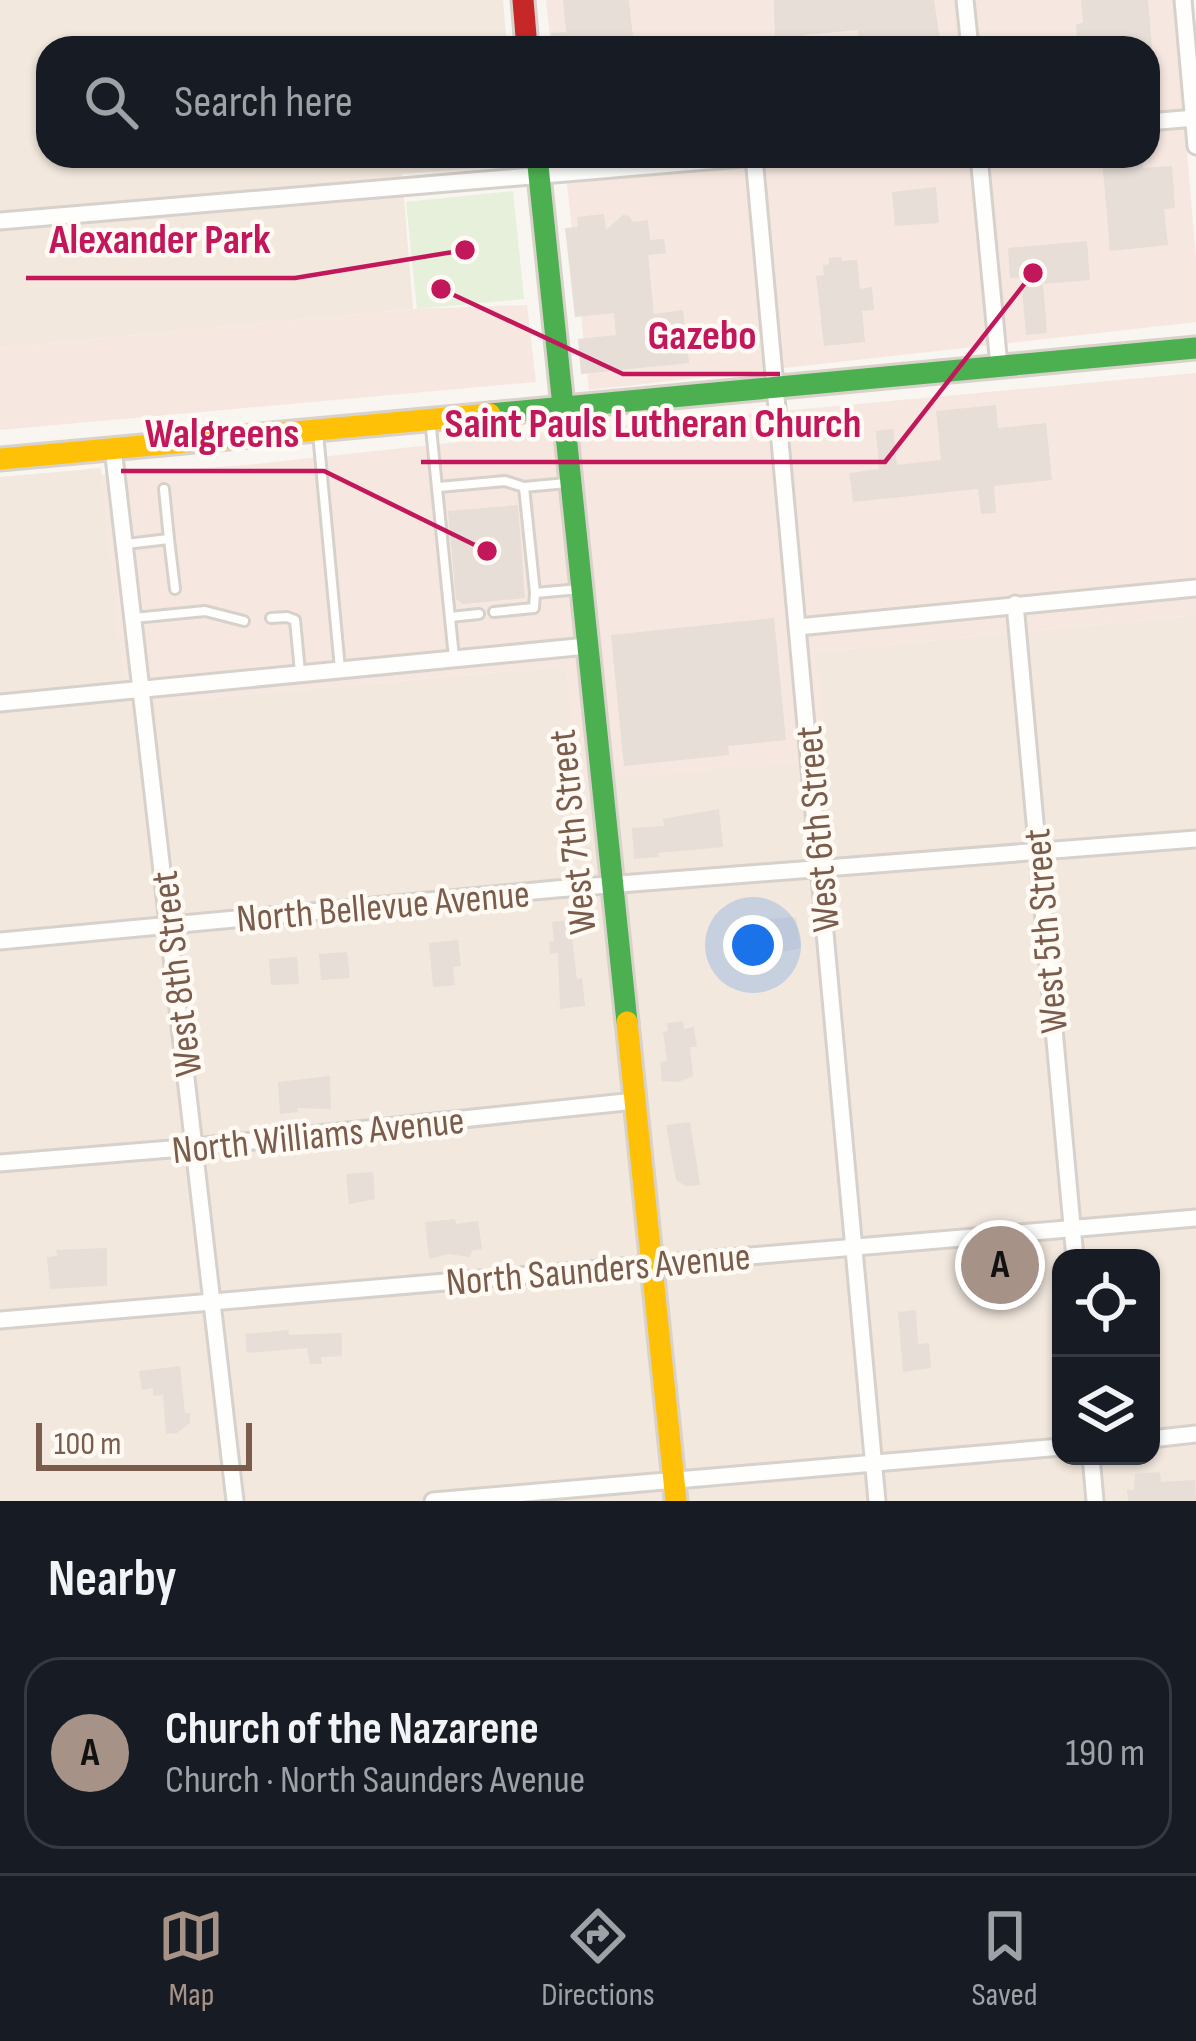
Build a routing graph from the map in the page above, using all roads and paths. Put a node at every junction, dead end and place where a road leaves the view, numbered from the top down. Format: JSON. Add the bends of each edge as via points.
{"nodes":[{"id":1,"x":523,"y":0,"type":"edge"},
{"id":2,"x":965,"y":0,"type":"edge"},
{"id":3,"x":1183,"y":0,"type":"edge"},
{"id":4,"x":526,"y":36,"type":"edge"},
{"id":5,"x":969,"y":36,"type":"edge"},
{"id":6,"x":1192,"y":60,"type":"edge"},
{"id":7,"x":1195,"y":118,"type":"edge"},
{"id":8,"x":1160,"y":121,"type":"edge"},
{"id":9,"x":1196,"y":146,"type":"edge"},
{"id":10,"x":509,"y":168,"type":"edge"},
{"id":11,"x":538,"y":168,"type":"edge"},
{"id":12,"x":755,"y":168,"type":"edge"},
{"id":13,"x":980,"y":168,"type":"edge"},
{"id":14,"x":0,"y":221,"type":"edge"},
{"id":15,"x":1196,"y":348,"type":"edge"},
{"id":16,"x":998,"y":367,"type":"junction"},
{"id":17,"x":776,"y":388,"type":"junction"},
{"id":18,"x":562,"y":407,"type":"junction"},
{"id":19,"x":430,"y":419,"type":"junction"},
{"id":20,"x":318,"y":429,"type":"junction"},
{"id":21,"x":113,"y":448,"type":"junction"},
{"id":22,"x":0,"y":459,"type":"edge"},
{"id":23,"x":570,"y":483,"type":"junction"},
{"id":24,"x":439,"y":487,"type":"dead end"},
{"id":25,"x":524,"y":488,"type":"junction"},
{"id":26,"x":164,"y":489,"type":"dead end"},
{"id":27,"x":170,"y":539,"type":"junction"},
{"id":28,"x":124,"y":544,"type":"junction"},
{"id":29,"x":581,"y":588,"type":"junction"},
{"id":30,"x":1196,"y":588,"type":"edge"},
{"id":31,"x":175,"y":589,"type":"dead end"},
{"id":32,"x":535,"y":593,"type":"junction"},
{"id":33,"x":1015,"y":604,"type":"junction"},
{"id":34,"x":494,"y":612,"type":"dead end"},
{"id":35,"x":479,"y":614,"type":"dead end"},
{"id":36,"x":450,"y":617,"type":"junction"},
{"id":37,"x":133,"y":618,"type":"junction"},
{"id":38,"x":272,"y":618,"type":"dead end"},
{"id":39,"x":244,"y":621,"type":"dead end"},
{"id":40,"x":798,"y":627,"type":"junction"},
{"id":41,"x":587,"y":646,"type":"junction"},
{"id":42,"x":454,"y":659,"type":"junction"},
{"id":43,"x":340,"y":670,"type":"junction"},
{"id":44,"x":300,"y":674,"type":"junction"},
{"id":45,"x":140,"y":690,"type":"junction"},
{"id":46,"x":0,"y":703,"type":"edge"},
{"id":47,"x":1196,"y":839,"type":"edge"},
{"id":48,"x":1037,"y":853,"type":"junction"},
{"id":49,"x":820,"y":868,"type":"junction"},
{"id":50,"x":613,"y":884,"type":"junction"},
{"id":51,"x":170,"y":926,"type":"junction"},
{"id":52,"x":0,"y":941,"type":"edge"},
{"id":53,"x":635,"y":1101,"type":"junction"},
{"id":54,"x":195,"y":1147,"type":"junction"},
{"id":55,"x":0,"y":1163,"type":"edge"},
{"id":56,"x":1196,"y":1218,"type":"edge"},
{"id":57,"x":1072,"y":1229,"type":"junction"},
{"id":58,"x":854,"y":1246,"type":"junction"},
{"id":59,"x":1074,"y":1249,"type":"edge"},
{"id":60,"x":653,"y":1263,"type":"junction"},
{"id":61,"x":211,"y":1301,"type":"junction"},
{"id":62,"x":0,"y":1320,"type":"edge"},
{"id":63,"x":1196,"y":1434,"type":"edge"},
{"id":64,"x":1160,"y":1438,"type":"edge"},
{"id":65,"x":1052,"y":1449,"type":"edge"},
{"id":66,"x":874,"y":1464,"type":"junction"},
{"id":67,"x":1092,"y":1465,"type":"edge"},
{"id":68,"x":675,"y":1492,"type":"edge"},
{"id":69,"x":235,"y":1501,"type":"edge"},
{"id":70,"x":433,"y":1501,"type":"edge"},
{"id":71,"x":878,"y":1501,"type":"edge"},
{"id":72,"x":1095,"y":1501,"type":"edge"}],
"edges":[{"from":1,"to":4,"type":"main road"},
{"from":2,"to":5,"type":"street"},
{"from":3,"to":6,"type":"street"},
{"from":6,"to":7,"type":"street"},
{"from":7,"to":8,"type":"street"},
{"from":7,"to":9,"type":"street"},
{"from":10,"to":14,"type":"street"},
{"from":11,"to":18,"type":"main road","name":"West 7th Street"},
{"from":12,"to":17,"type":"street","name":"West 6th Street"},
{"from":13,"to":16,"type":"street"},
{"from":15,"to":16,"type":"main road"},
{"from":16,"to":17,"type":"main road"},
{"from":17,"to":18,"type":"main road"},
{"from":17,"to":40,"type":"street","name":"West 6th Street"},
{"from":18,"to":19,"type":"main road"},
{"from":18,"to":23,"type":"main road","name":"West 7th Street"},
{"from":19,"to":20,"type":"main road"},
{"from":19,"to":36,"type":"lane"},
{"from":20,"to":21,"type":"main road"},
{"from":20,"to":43,"type":"lane"},
{"from":21,"to":22,"type":"main road"},
{"from":21,"to":28,"type":"street","name":"West 8th Street"},
{"from":23,"to":25,"type":"lane"},
{"from":23,"to":29,"type":"main road","name":"West 7th Street"},
{"from":24,"to":25,"type":"lane","via":[[505,481]]},
{"from":25,"to":32,"type":"lane"},
{"from":26,"to":27,"type":"lane"},
{"from":27,"to":28,"type":"lane"},
{"from":27,"to":31,"type":"lane"},
{"from":28,"to":37,"type":"street","name":"West 8th Street"},
{"from":29,"to":32,"type":"lane"},
{"from":29,"to":41,"type":"main road","name":"West 7th Street"},
{"from":30,"to":33,"type":"street"},
{"from":32,"to":34,"type":"lane","via":[[534,608]]},
{"from":33,"to":40,"type":"street"},
{"from":33,"to":48,"type":"street","name":"West 5th Street"},
{"from":35,"to":36,"type":"lane"},
{"from":36,"to":42,"type":"lane"},
{"from":37,"to":39,"type":"lane","via":[[206,611]]},
{"from":37,"to":45,"type":"street","name":"West 8th Street"},
{"from":38,"to":44,"type":"lane","via":[[295,620]]},
{"from":40,"to":49,"type":"street","name":"West 6th Street"},
{"from":41,"to":42,"type":"street"},
{"from":41,"to":50,"type":"main road","name":"West 7th Street"},
{"from":42,"to":43,"type":"street"},
{"from":43,"to":44,"type":"street"},
{"from":44,"to":45,"type":"street"},
{"from":45,"to":46,"type":"street"},
{"from":45,"to":51,"type":"street","name":"West 8th Street"},
{"from":47,"to":48,"type":"street","name":"North Bellevue Avenue"},
{"from":48,"to":49,"type":"street","name":"North Bellevue Avenue"},
{"from":48,"to":57,"type":"street","name":"West 5th Street"},
{"from":49,"to":50,"type":"street","name":"North Bellevue Avenue"},
{"from":49,"to":58,"type":"street","name":"West 6th Street"},
{"from":50,"to":51,"type":"street","name":"North Bellevue Avenue"},
{"from":50,"to":53,"type":"main road","name":"West 7th Street"},
{"from":51,"to":52,"type":"street","name":"North Bellevue Avenue"},
{"from":51,"to":54,"type":"street","name":"West 8th Street"},
{"from":53,"to":54,"type":"street","name":"North Williams Avenue"},
{"from":53,"to":60,"type":"main road","name":"West 7th Street"},
{"from":54,"to":55,"type":"street","name":"North Williams Avenue"},
{"from":54,"to":61,"type":"street","name":"West 8th Street"},
{"from":56,"to":57,"type":"street","name":"North Saunders Avenue"},
{"from":57,"to":58,"type":"street","name":"North Saunders Avenue"},
{"from":57,"to":59,"type":"street","name":"West 5th Street"},
{"from":58,"to":60,"type":"street","name":"North Saunders Avenue"},
{"from":58,"to":66,"type":"street","name":"West 6th Street"},
{"from":60,"to":61,"type":"street","name":"North Saunders Avenue"},
{"from":60,"to":68,"type":"main road","name":"West 7th Street"},
{"from":61,"to":62,"type":"street","name":"North Saunders Avenue"},
{"from":61,"to":69,"type":"street","name":"West 8th Street"},
{"from":63,"to":64,"type":"street"},
{"from":65,"to":66,"type":"street"},
{"from":66,"to":68,"type":"street"},
{"from":66,"to":71,"type":"street","name":"West 6th Street"},
{"from":67,"to":72,"type":"street"},
{"from":68,"to":70,"type":"street"}]}
